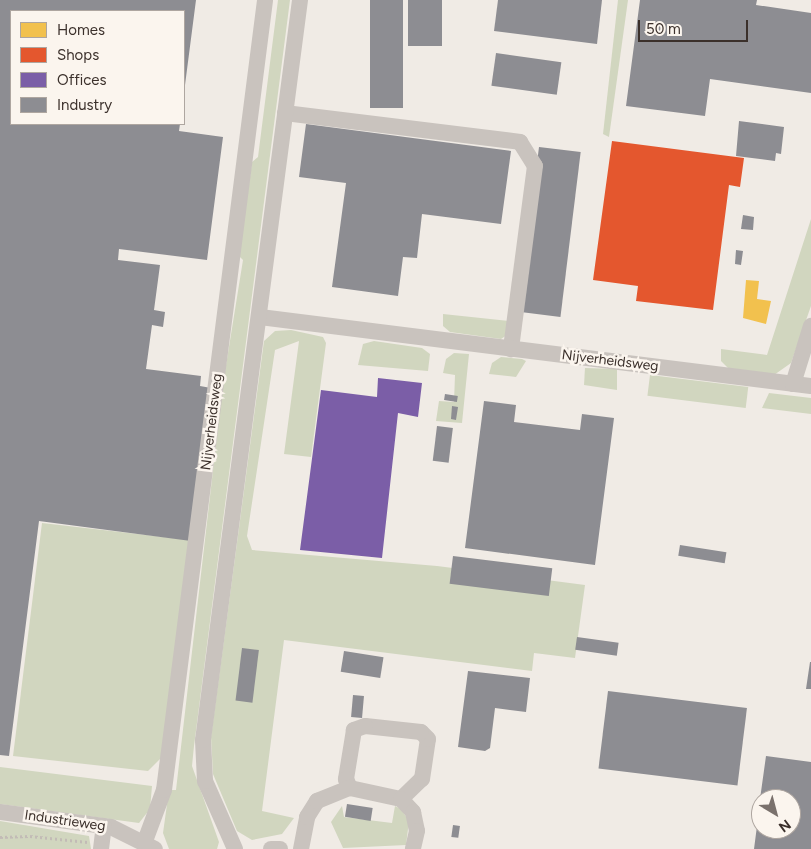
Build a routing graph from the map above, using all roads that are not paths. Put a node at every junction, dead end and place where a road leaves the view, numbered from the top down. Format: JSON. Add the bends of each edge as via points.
{"nodes":[{"id":1,"x":265,"y":0,"type":"edge"},
{"id":2,"x":300,"y":0,"type":"edge"},
{"id":3,"x":285,"y":113,"type":"junction"},
{"id":4,"x":260,"y":317,"type":"junction"},
{"id":5,"x":811,"y":326,"type":"edge"},
{"id":6,"x":512,"y":349,"type":"junction"},
{"id":7,"x":793,"y":384,"type":"junction"},
{"id":8,"x":811,"y":386,"type":"edge"},
{"id":9,"x":350,"y":788,"type":"junction"},
{"id":10,"x":401,"y":799,"type":"junction"},
{"id":11,"x":0,"y":812,"type":"edge"},
{"id":12,"x":104,"y":826,"type":"junction"},
{"id":13,"x":150,"y":845,"type":"edge"},
{"id":14,"x":101,"y":847,"type":"edge"},
{"id":15,"x":235,"y":849,"type":"edge"},
{"id":16,"x":271,"y":849,"type":"edge"},
{"id":17,"x":280,"y":849,"type":"edge"},
{"id":18,"x":302,"y":849,"type":"edge"},
{"id":19,"x":413,"y":849,"type":"edge"}],
"edges":[{"from":1,"to":13,"type":"street","name":"Nijverheidsweg","via":[[164,790]]},
{"from":2,"to":3,"type":"street"},
{"from":3,"to":4,"type":"street"},
{"from":3,"to":6,"type":"street","via":[[520,142],[535,166]]},
{"from":4,"to":6,"type":"street","name":"Nijverheidsweg"},
{"from":4,"to":15,"type":"street","via":[[203,747],[205,781]]},
{"from":5,"to":7,"type":"street"},
{"from":6,"to":7,"type":"street","name":"Nijverheidsweg"},
{"from":7,"to":8,"type":"street","name":"Nijverheidsweg"},
{"from":9,"to":10,"type":"street"},
{"from":9,"to":10,"type":"street","via":[[346,779],[354,730],[364,726],[420,732],[428,739],[422,779],[416,790]]},
{"from":9,"to":18,"type":"street","via":[[317,801],[307,817]]},
{"from":10,"to":19,"type":"street","via":[[413,812],[417,831]]},
{"from":11,"to":12,"type":"street","name":"Industrieweg"},
{"from":12,"to":13,"type":"street","name":"Industrieweg"},
{"from":12,"to":14,"type":"street"},
{"from":16,"to":17,"type":"street"}]}
